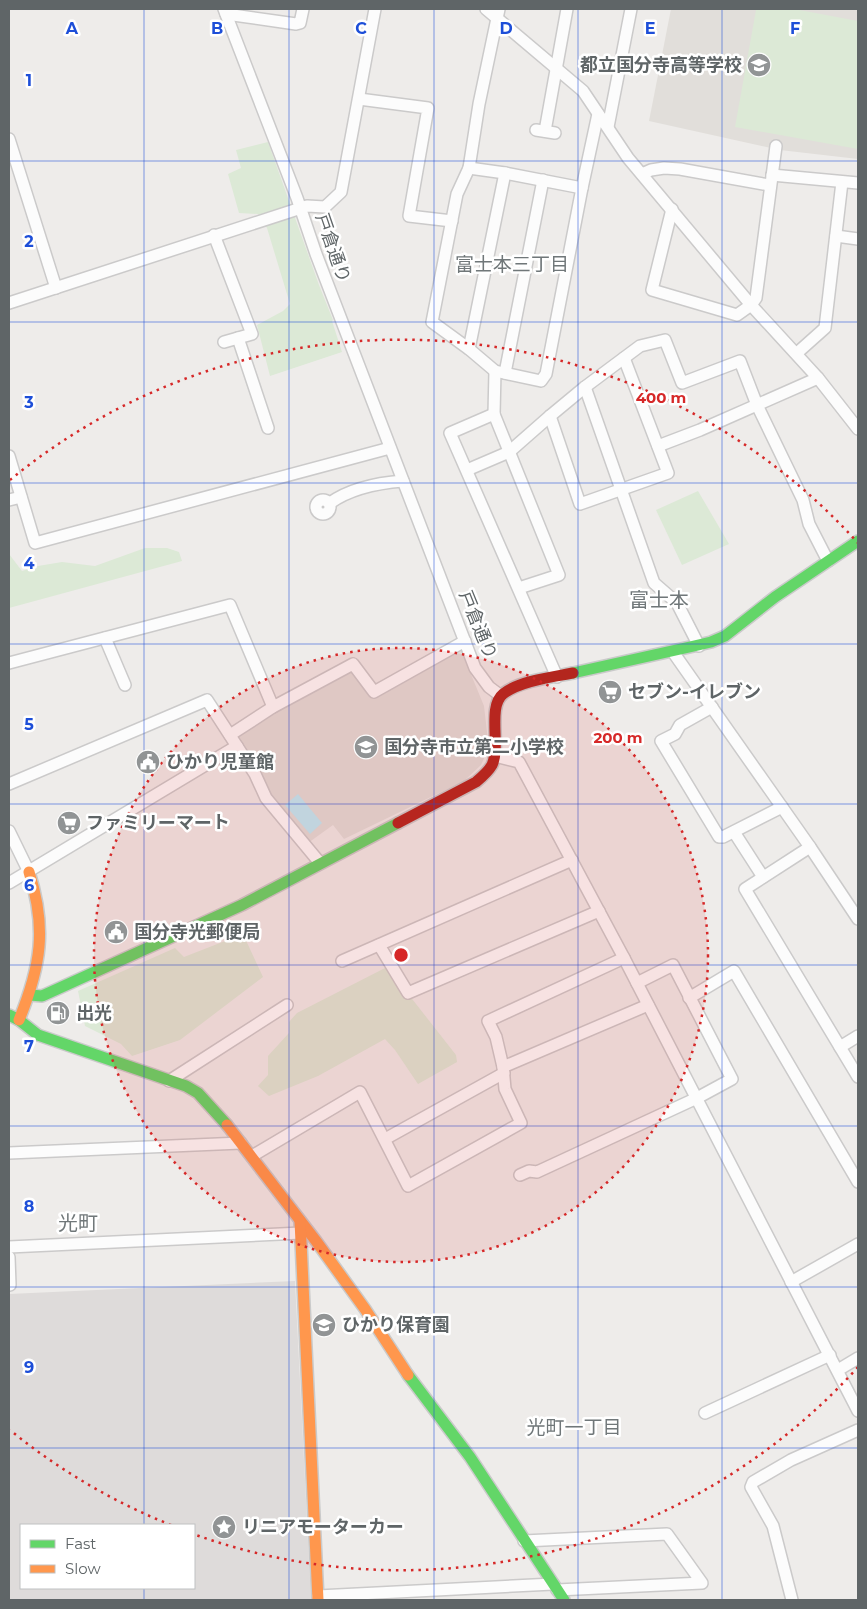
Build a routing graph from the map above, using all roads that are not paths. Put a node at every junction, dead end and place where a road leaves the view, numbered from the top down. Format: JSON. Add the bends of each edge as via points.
{"nodes":[{"id":1,"x":303,"y":9,"type":"edge"},
{"id":2,"x":375,"y":9,"type":"edge"},
{"id":3,"x":486,"y":9,"type":"edge"},
{"id":4,"x":567,"y":9,"type":"edge"},
{"id":5,"x":631,"y":9,"type":"edge"},
{"id":6,"x":225,"y":12,"type":"edge"},
{"id":7,"x":498,"y":14,"type":"edge"},
{"id":8,"x":556,"y":68,"type":"junction"},
{"id":9,"x":359,"y":99,"type":"junction"},
{"id":10,"x":598,"y":114,"type":"junction"},
{"id":11,"x":608,"y":127,"type":"junction"},
{"id":12,"x":545,"y":131,"type":"dead end"},
{"id":13,"x":9,"y":139,"type":"edge"},
{"id":14,"x":776,"y":146,"type":"dead end"},
{"id":15,"x":469,"y":168,"type":"junction"},
{"id":16,"x":505,"y":173,"type":"junction"},
{"id":17,"x":642,"y":174,"type":"junction"},
{"id":18,"x":543,"y":180,"type":"junction"},
{"id":19,"x":771,"y":180,"type":"junction"},
{"id":20,"x":842,"y":182,"type":"junction"},
{"id":21,"x":858,"y":183,"type":"edge"},
{"id":22,"x":582,"y":188,"type":"junction"},
{"id":23,"x":301,"y":208,"type":"junction"},
{"id":24,"x":672,"y":210,"type":"junction"},
{"id":25,"x":452,"y":221,"type":"junction"},
{"id":26,"x":214,"y":235,"type":"junction"},
{"id":27,"x":836,"y":236,"type":"junction"},
{"id":28,"x":858,"y":239,"type":"edge"},
{"id":29,"x":56,"y":288,"type":"junction"},
{"id":30,"x":9,"y":303,"type":"edge"},
{"id":31,"x":751,"y":305,"type":"junction"},
{"id":32,"x":238,"y":338,"type":"junction"},
{"id":33,"x":224,"y":342,"type":"dead end"},
{"id":34,"x":469,"y":349,"type":"junction"},
{"id":35,"x":797,"y":353,"type":"junction"},
{"id":36,"x":624,"y":358,"type":"junction"},
{"id":37,"x":500,"y":372,"type":"junction"},
{"id":38,"x":818,"y":378,"type":"junction"},
{"id":39,"x":585,"y":387,"type":"junction"},
{"id":40,"x":757,"y":405,"type":"junction"},
{"id":41,"x":494,"y":414,"type":"junction"},
{"id":42,"x":550,"y":416,"type":"junction"},
{"id":43,"x":268,"y":428,"type":"dead end"},
{"id":44,"x":858,"y":429,"type":"edge"},
{"id":45,"x":658,"y":446,"type":"junction"},
{"id":46,"x":390,"y":448,"type":"junction"},
{"id":47,"x":510,"y":452,"type":"junction"},
{"id":48,"x":9,"y":456,"type":"edge"},
{"id":49,"x":467,"y":470,"type":"junction"},
{"id":50,"x":403,"y":481,"type":"junction"},
{"id":51,"x":621,"y":489,"type":"junction"},
{"id":52,"x":21,"y":497,"type":"junction"},
{"id":53,"x":9,"y":500,"type":"edge"},
{"id":54,"x":330,"y":503,"type":"dead end"},
{"id":55,"x":858,"y":541,"type":"edge"},
{"id":56,"x":828,"y":561,"type":"junction"},
{"id":57,"x":519,"y":588,"type":"junction"},
{"id":58,"x":105,"y":638,"type":"junction"},
{"id":59,"x":465,"y":641,"type":"junction"},
{"id":60,"x":699,"y":646,"type":"junction"},
{"id":61,"x":673,"y":652,"type":"junction"},
{"id":62,"x":9,"y":663,"type":"edge"},
{"id":63,"x":557,"y":677,"type":"junction"},
{"id":64,"x":125,"y":685,"type":"dead end"},
{"id":65,"x":501,"y":696,"type":"junction"},
{"id":66,"x":273,"y":707,"type":"junction"},
{"id":67,"x":712,"y":707,"type":"junction"},
{"id":68,"x":230,"y":735,"type":"junction"},
{"id":69,"x":238,"y":746,"type":"junction"},
{"id":70,"x":495,"y":756,"type":"junction"},
{"id":71,"x":9,"y":784,"type":"edge"},
{"id":72,"x":782,"y":807,"type":"junction"},
{"id":73,"x":9,"y":831,"type":"edge"},
{"id":74,"x":734,"y":832,"type":"junction"},
{"id":75,"x":810,"y":847,"type":"junction"},
{"id":76,"x":572,"y":860,"type":"junction"},
{"id":77,"x":320,"y":863,"type":"junction"},
{"id":78,"x":29,"y":872,"type":"junction"},
{"id":79,"x":763,"y":877,"type":"junction"},
{"id":80,"x":9,"y":883,"type":"edge"},
{"id":81,"x":599,"y":911,"type":"junction"},
{"id":82,"x":858,"y":919,"type":"edge"},
{"id":83,"x":378,"y":945,"type":"junction"},
{"id":84,"x":624,"y":958,"type":"junction"},
{"id":85,"x":342,"y":961,"type":"dead end"},
{"id":86,"x":637,"y":983,"type":"junction"},
{"id":87,"x":30,"y":994,"type":"junction"},
{"id":88,"x":690,"y":998,"type":"junction"},
{"id":89,"x":648,"y":1005,"type":"junction"},
{"id":90,"x":287,"y":1006,"type":"dead end"},
{"id":91,"x":14,"y":1017,"type":"edge"},
{"id":92,"x":858,"y":1036,"type":"edge"},
{"id":93,"x":840,"y":1047,"type":"junction"},
{"id":94,"x":503,"y":1070,"type":"junction"},
{"id":95,"x":858,"y":1077,"type":"edge"},
{"id":96,"x":169,"y":1081,"type":"junction"},
{"id":97,"x":697,"y":1098,"type":"junction"},
{"id":98,"x":385,"y":1139,"type":"junction"},
{"id":99,"x":241,"y":1143,"type":"junction"},
{"id":100,"x":9,"y":1153,"type":"edge"},
{"id":101,"x":252,"y":1156,"type":"junction"},
{"id":102,"x":520,"y":1175,"type":"dead end"},
{"id":103,"x":858,"y":1182,"type":"edge"},
{"id":104,"x":300,"y":1221,"type":"junction"},
{"id":105,"x":301,"y":1233,"type":"junction"},
{"id":106,"x":858,"y":1244,"type":"edge"},
{"id":107,"x":9,"y":1247,"type":"edge"},
{"id":108,"x":9,"y":1257,"type":"edge"},
{"id":109,"x":791,"y":1282,"type":"junction"},
{"id":110,"x":10,"y":1285,"type":"edge"},
{"id":111,"x":830,"y":1355,"type":"junction"},
{"id":112,"x":858,"y":1358,"type":"edge"},
{"id":113,"x":838,"y":1370,"type":"junction"},
{"id":114,"x":858,"y":1411,"type":"edge"},
{"id":115,"x":705,"y":1413,"type":"dead end"},
{"id":116,"x":858,"y":1430,"type":"edge"},
{"id":117,"x":524,"y":1541,"type":"junction"},
{"id":118,"x":555,"y":1587,"type":"junction"},
{"id":119,"x":318,"y":1598,"type":"edge"},
{"id":120,"x":564,"y":1600,"type":"edge"},
{"id":121,"x":792,"y":1600,"type":"edge"}],
"edges":[{"from":1,"to":6,"type":"street","via":[[302,20],[296,24]]},
{"from":2,"to":9,"type":"street"},
{"from":3,"to":7,"type":"street"},
{"from":4,"to":8,"type":"street"},
{"from":5,"to":11,"type":"street"},
{"from":6,"to":23,"type":"street","name":"戸倉通り"},
{"from":7,"to":8,"type":"street"},
{"from":7,"to":15,"type":"street"},
{"from":8,"to":10,"type":"street","via":[[584,91]]},
{"from":8,"to":12,"type":"street"},
{"from":9,"to":23,"type":"street","via":[[341,192],[325,207]]},
{"from":9,"to":25,"type":"street","via":[[428,108],[409,216]]},
{"from":10,"to":11,"type":"street"},
{"from":10,"to":22,"type":"street"},
{"from":11,"to":17,"type":"street"},
{"from":13,"to":29,"type":"street"},
{"from":14,"to":19,"type":"street"},
{"from":15,"to":16,"type":"street"},
{"from":15,"to":25,"type":"street","via":[[457,194]]},
{"from":16,"to":18,"type":"street"},
{"from":16,"to":34,"type":"street"},
{"from":17,"to":19,"type":"street","via":[[664,168]]},
{"from":17,"to":24,"type":"street"},
{"from":18,"to":22,"type":"street"},
{"from":18,"to":37,"type":"street"},
{"from":19,"to":20,"type":"street"},
{"from":19,"to":31,"type":"street","via":[[756,298]]},
{"from":20,"to":21,"type":"street"},
{"from":20,"to":27,"type":"street"},
{"from":22,"to":37,"type":"street","via":[[546,374],[541,381]]},
{"from":23,"to":26,"type":"street"},
{"from":23,"to":46,"type":"street","name":"戸倉通り"},
{"from":24,"to":31,"type":"street"},
{"from":24,"to":31,"type":"street","via":[[652,290],[738,315]]},
{"from":25,"to":34,"type":"street","via":[[432,322]]},
{"from":26,"to":29,"type":"street"},
{"from":26,"to":32,"type":"street","via":[[252,334]]},
{"from":27,"to":28,"type":"street"},
{"from":27,"to":35,"type":"street","via":[[825,328]]},
{"from":29,"to":30,"type":"street"},
{"from":31,"to":35,"type":"street"},
{"from":32,"to":33,"type":"street"},
{"from":32,"to":43,"type":"street"},
{"from":34,"to":37,"type":"street"},
{"from":35,"to":38,"type":"street"},
{"from":36,"to":39,"type":"street"},
{"from":36,"to":40,"type":"street","via":[[640,346],[665,340],[682,383],[740,361]]},
{"from":36,"to":45,"type":"street"},
{"from":37,"to":41,"type":"street"},
{"from":38,"to":40,"type":"street"},
{"from":38,"to":44,"type":"street"},
{"from":39,"to":42,"type":"street"},
{"from":39,"to":51,"type":"street"},
{"from":40,"to":45,"type":"street"},
{"from":40,"to":56,"type":"street","via":[[803,500],[809,524]]},
{"from":41,"to":47,"type":"street"},
{"from":41,"to":49,"type":"street","via":[[450,433]]},
{"from":42,"to":47,"type":"street"},
{"from":42,"to":51,"type":"street","via":[[580,504]]},
{"from":45,"to":51,"type":"street","via":[[668,473]]},
{"from":46,"to":50,"type":"street","name":"戸倉通り"},
{"from":46,"to":52,"type":"street","via":[[35,543]]},
{"from":47,"to":49,"type":"street"},
{"from":47,"to":57,"type":"street","via":[[559,575]]},
{"from":48,"to":52,"type":"street"},
{"from":49,"to":57,"type":"street"},
{"from":50,"to":54,"type":"street","via":[[352,491]]},
{"from":50,"to":59,"type":"street","name":"戸倉通り"},
{"from":51,"to":60,"type":"street","via":[[654,583],[677,603]]},
{"from":52,"to":53,"type":"street"},
{"from":55,"to":56,"type":"street"},
{"from":56,"to":60,"type":"street","via":[[725,636]]},
{"from":57,"to":63,"type":"street"},
{"from":58,"to":62,"type":"street"},
{"from":58,"to":64,"type":"street"},
{"from":58,"to":66,"type":"street","via":[[230,605]]},
{"from":59,"to":65,"type":"street","name":"戸倉通り","via":[[481,678]]},
{"from":59,"to":66,"type":"street","via":[[374,692],[353,664]]},
{"from":60,"to":61,"type":"street"},
{"from":61,"to":63,"type":"street"},
{"from":61,"to":67,"type":"street"},
{"from":63,"to":65,"type":"street","via":[[518,686]]},
{"from":65,"to":70,"type":"street","via":[[495,714]]},
{"from":66,"to":68,"type":"street"},
{"from":67,"to":72,"type":"street"},
{"from":67,"to":74,"type":"street","via":[[680,725],[675,734],[661,741],[719,837]]},
{"from":68,"to":69,"type":"street"},
{"from":68,"to":71,"type":"street","via":[[207,700]]},
{"from":69,"to":77,"type":"street","via":[[266,798]]},
{"from":69,"to":78,"type":"street"},
{"from":70,"to":76,"type":"street","via":[[519,762]]},
{"from":70,"to":77,"type":"street","via":[[493,764],[476,782]]},
{"from":72,"to":74,"type":"street"},
{"from":72,"to":75,"type":"street"},
{"from":73,"to":78,"type":"street"},
{"from":74,"to":79,"type":"street"},
{"from":75,"to":79,"type":"street"},
{"from":75,"to":82,"type":"street"},
{"from":76,"to":81,"type":"street"},
{"from":76,"to":83,"type":"street"},
{"from":77,"to":87,"type":"street","via":[[242,905],[42,996]]},
{"from":78,"to":80,"type":"street"},
{"from":78,"to":87,"type":"street","via":[[36,889],[41,935],[40,955]]},
{"from":79,"to":93,"type":"street","via":[[745,889]]},
{"from":81,"to":83,"type":"street","via":[[408,993]]},
{"from":81,"to":84,"type":"street"},
{"from":83,"to":85,"type":"street"},
{"from":84,"to":86,"type":"street"},
{"from":84,"to":94,"type":"street","via":[[488,1021],[496,1037]]},
{"from":86,"to":88,"type":"street","via":[[673,965]]},
{"from":86,"to":89,"type":"street"},
{"from":87,"to":91,"type":"street"},
{"from":88,"to":97,"type":"street","via":[[732,1079]]},
{"from":88,"to":103,"type":"street","via":[[734,971]]},
{"from":89,"to":94,"type":"street"},
{"from":89,"to":97,"type":"street"},
{"from":90,"to":96,"type":"street"},
{"from":91,"to":96,"type":"street","via":[[38,1035]]},
{"from":92,"to":93,"type":"street"},
{"from":93,"to":95,"type":"street"},
{"from":94,"to":98,"type":"street"},
{"from":94,"to":98,"type":"street","via":[[505,1089],[521,1123],[408,1186]]},
{"from":96,"to":99,"type":"street","via":[[198,1094]]},
{"from":97,"to":102,"type":"street","via":[[537,1172]]},
{"from":97,"to":109,"type":"street"},
{"from":98,"to":101,"type":"street","via":[[360,1092]]},
{"from":99,"to":100,"type":"street"},
{"from":99,"to":101,"type":"street"},
{"from":101,"to":104,"type":"street"},
{"from":104,"to":105,"type":"street"},
{"from":104,"to":117,"type":"street","via":[[470,1458]]},
{"from":105,"to":107,"type":"street"},
{"from":105,"to":119,"type":"street"},
{"from":106,"to":109,"type":"street"},
{"from":108,"to":110,"type":"street"},
{"from":109,"to":111,"type":"street"},
{"from":111,"to":113,"type":"street"},
{"from":111,"to":115,"type":"street"},
{"from":112,"to":113,"type":"street"},
{"from":113,"to":114,"type":"street"},
{"from":116,"to":121,"type":"street","via":[[791,1460],[753,1482],[751,1487],[773,1526]]},
{"from":117,"to":118,"type":"street"},
{"from":117,"to":118,"type":"street","via":[[668,1534],[702,1583]]},
{"from":118,"to":119,"type":"street"},
{"from":118,"to":120,"type":"street"}]}
